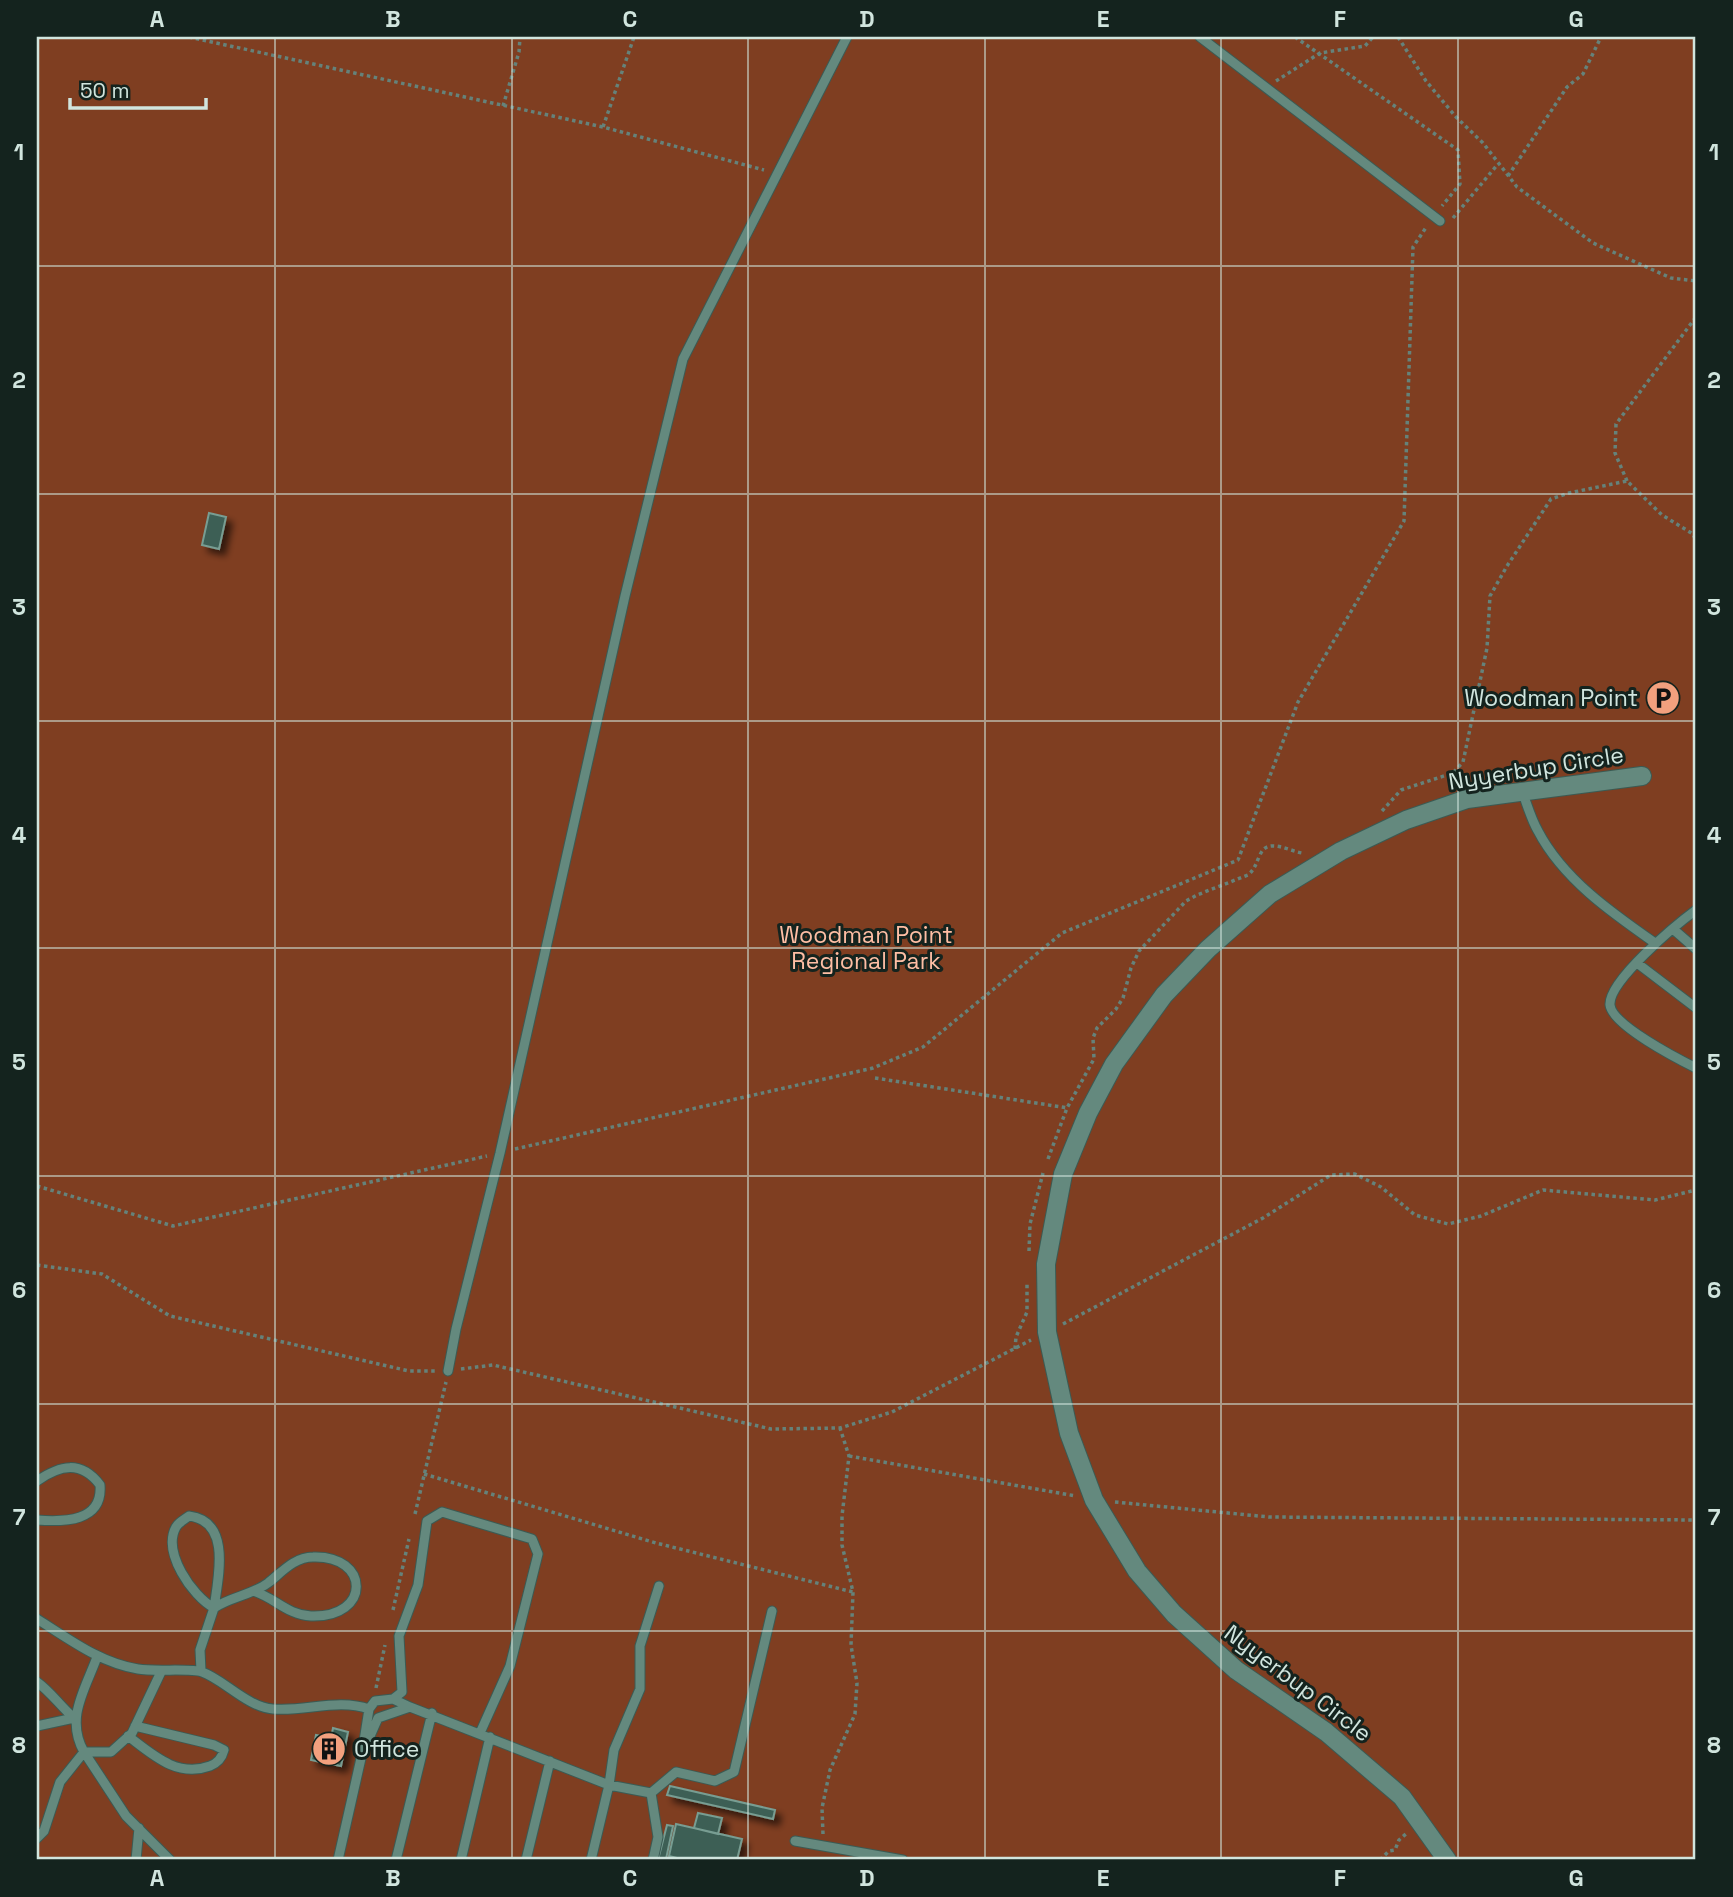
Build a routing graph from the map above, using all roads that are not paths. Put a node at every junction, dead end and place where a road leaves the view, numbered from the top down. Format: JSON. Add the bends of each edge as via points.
{"nodes":[{"id":1,"x":847,"y":37,"type":"edge"},
{"id":2,"x":1200,"y":37,"type":"edge"},
{"id":3,"x":1437,"y":218,"type":"road end"},
{"id":4,"x":1642,"y":776,"type":"dead end"},
{"id":5,"x":1522,"y":791,"type":"junction"},
{"id":6,"x":1696,"y":910,"type":"edge"},
{"id":7,"x":1673,"y":929,"type":"junction"},
{"id":8,"x":1655,"y":943,"type":"junction"},
{"id":9,"x":1696,"y":949,"type":"edge"},
{"id":10,"x":1637,"y":963,"type":"junction"},
{"id":11,"x":1696,"y":1008,"type":"edge"},
{"id":12,"x":1696,"y":1068,"type":"edge"},
{"id":13,"x":448,"y":1371,"type":"road end"},
{"id":14,"x":37,"y":1481,"type":"edge"},
{"id":15,"x":37,"y":1520,"type":"edge"},
{"id":16,"x":659,"y":1586,"type":"dead end"},
{"id":17,"x":253,"y":1591,"type":"junction"},
{"id":18,"x":214,"y":1608,"type":"junction"},
{"id":19,"x":772,"y":1611,"type":"dead end"},
{"id":20,"x":37,"y":1619,"type":"edge"},
{"id":21,"x":97,"y":1657,"type":"junction"},
{"id":22,"x":201,"y":1671,"type":"junction"},
{"id":23,"x":161,"y":1672,"type":"junction"},
{"id":24,"x":37,"y":1682,"type":"edge"},
{"id":25,"x":402,"y":1692,"type":"junction"},
{"id":26,"x":393,"y":1699,"type":"junction"},
{"id":27,"x":410,"y":1707,"type":"junction"},
{"id":28,"x":369,"y":1709,"type":"junction"},
{"id":29,"x":432,"y":1713,"type":"junction"},
{"id":30,"x":74,"y":1718,"type":"junction"},
{"id":31,"x":37,"y":1726,"type":"edge"},
{"id":32,"x":135,"y":1726,"type":"junction"},
{"id":33,"x":480,"y":1733,"type":"junction"},
{"id":34,"x":128,"y":1736,"type":"junction"},
{"id":35,"x":490,"y":1737,"type":"junction"},
{"id":36,"x":84,"y":1752,"type":"junction"},
{"id":37,"x":362,"y":1754,"type":"junction"},
{"id":38,"x":550,"y":1761,"type":"junction"},
{"id":39,"x":609,"y":1785,"type":"junction"},
{"id":40,"x":651,"y":1793,"type":"junction"},
{"id":41,"x":139,"y":1828,"type":"junction"},
{"id":42,"x":37,"y":1838,"type":"edge"},
{"id":43,"x":794,"y":1841,"type":"dead end"},
{"id":44,"x":136,"y":1860,"type":"edge"},
{"id":45,"x":170,"y":1860,"type":"edge"},
{"id":46,"x":338,"y":1860,"type":"edge"},
{"id":47,"x":396,"y":1860,"type":"edge"},
{"id":48,"x":461,"y":1860,"type":"edge"},
{"id":49,"x":526,"y":1860,"type":"edge"},
{"id":50,"x":591,"y":1860,"type":"edge"},
{"id":51,"x":653,"y":1860,"type":"edge"},
{"id":52,"x":903,"y":1860,"type":"edge"},
{"id":53,"x":1447,"y":1860,"type":"edge"}],
"edges":[{"from":1,"to":13,"type":"lane","via":[[683,359]]},
{"from":2,"to":3,"type":"lane"},
{"from":4,"to":5,"type":"street","name":"Nyyerbup Circle"},
{"from":5,"to":8,"type":"lane","via":[[1538,831],[1557,860],[1605,908]]},
{"from":5,"to":53,"type":"street","name":"Nyyerbup Circle","via":[[1467,799],[1406,820],[1341,851],[1270,894],[1208,949],[1164,995],[1114,1065],[1086,1116],[1063,1174],[1046,1264],[1047,1332],[1069,1433],[1094,1500],[1137,1571],[1174,1614],[1236,1670],[1326,1732],[1402,1797]]},
{"from":6,"to":7,"type":"lane"},
{"from":7,"to":8,"type":"lane"},
{"from":7,"to":9,"type":"lane"},
{"from":8,"to":10,"type":"lane"},
{"from":10,"to":11,"type":"lane"},
{"from":10,"to":12,"type":"lane","via":[[1612,993],[1610,1006],[1616,1017],[1659,1049]]},
{"from":14,"to":15,"type":"lane","via":[[56,1469],[85,1470],[100,1485],[101,1495],[85,1516]]},
{"from":16,"to":39,"type":"lane","via":[[640,1646],[640,1689],[614,1750]]},
{"from":17,"to":17,"type":"lane","via":[[281,1570],[311,1556],[349,1569],[358,1587],[344,1609],[311,1616],[290,1612]]},
{"from":17,"to":18,"type":"lane"},
{"from":18,"to":18,"type":"lane","via":[[217,1536],[211,1524],[189,1516],[173,1535],[173,1552],[193,1592]]},
{"from":18,"to":22,"type":"lane","via":[[200,1650]]},
{"from":19,"to":40,"type":"lane","via":[[734,1772],[715,1780],[676,1772]]},
{"from":20,"to":21,"type":"lane"},
{"from":21,"to":23,"type":"lane"},
{"from":21,"to":30,"type":"lane"},
{"from":22,"to":23,"type":"lane"},
{"from":22,"to":28,"type":"lane","via":[[239,1696],[271,1709],[355,1704]]},
{"from":23,"to":32,"type":"lane"},
{"from":24,"to":30,"type":"lane"},
{"from":25,"to":26,"type":"lane"},
{"from":25,"to":27,"type":"lane"},
{"from":25,"to":33,"type":"lane","via":[[399,1636],[418,1585],[427,1521],[442,1512],[532,1539],[538,1554],[510,1666]]},
{"from":26,"to":27,"type":"lane"},
{"from":26,"to":28,"type":"lane","via":[[375,1701]]},
{"from":27,"to":29,"type":"lane"},
{"from":27,"to":37,"type":"lane","via":[[378,1718]]},
{"from":28,"to":37,"type":"lane"},
{"from":29,"to":33,"type":"lane"},
{"from":29,"to":47,"type":"lane"},
{"from":30,"to":31,"type":"lane"},
{"from":30,"to":36,"type":"lane"},
{"from":32,"to":34,"type":"lane"},
{"from":32,"to":34,"type":"lane","via":[[214,1745],[224,1750],[222,1757],[198,1770],[179,1769]]},
{"from":33,"to":35,"type":"lane"},
{"from":34,"to":36,"type":"lane","via":[[111,1752]]},
{"from":35,"to":38,"type":"lane"},
{"from":35,"to":48,"type":"lane"},
{"from":36,"to":41,"type":"lane"},
{"from":36,"to":42,"type":"lane","via":[[60,1782],[44,1831]]},
{"from":37,"to":46,"type":"lane"},
{"from":38,"to":39,"type":"lane"},
{"from":38,"to":49,"type":"lane"},
{"from":39,"to":40,"type":"lane"},
{"from":39,"to":50,"type":"lane"},
{"from":40,"to":51,"type":"lane","via":[[658,1838]]},
{"from":41,"to":44,"type":"lane"},
{"from":41,"to":45,"type":"lane"},
{"from":43,"to":52,"type":"lane"}]}
